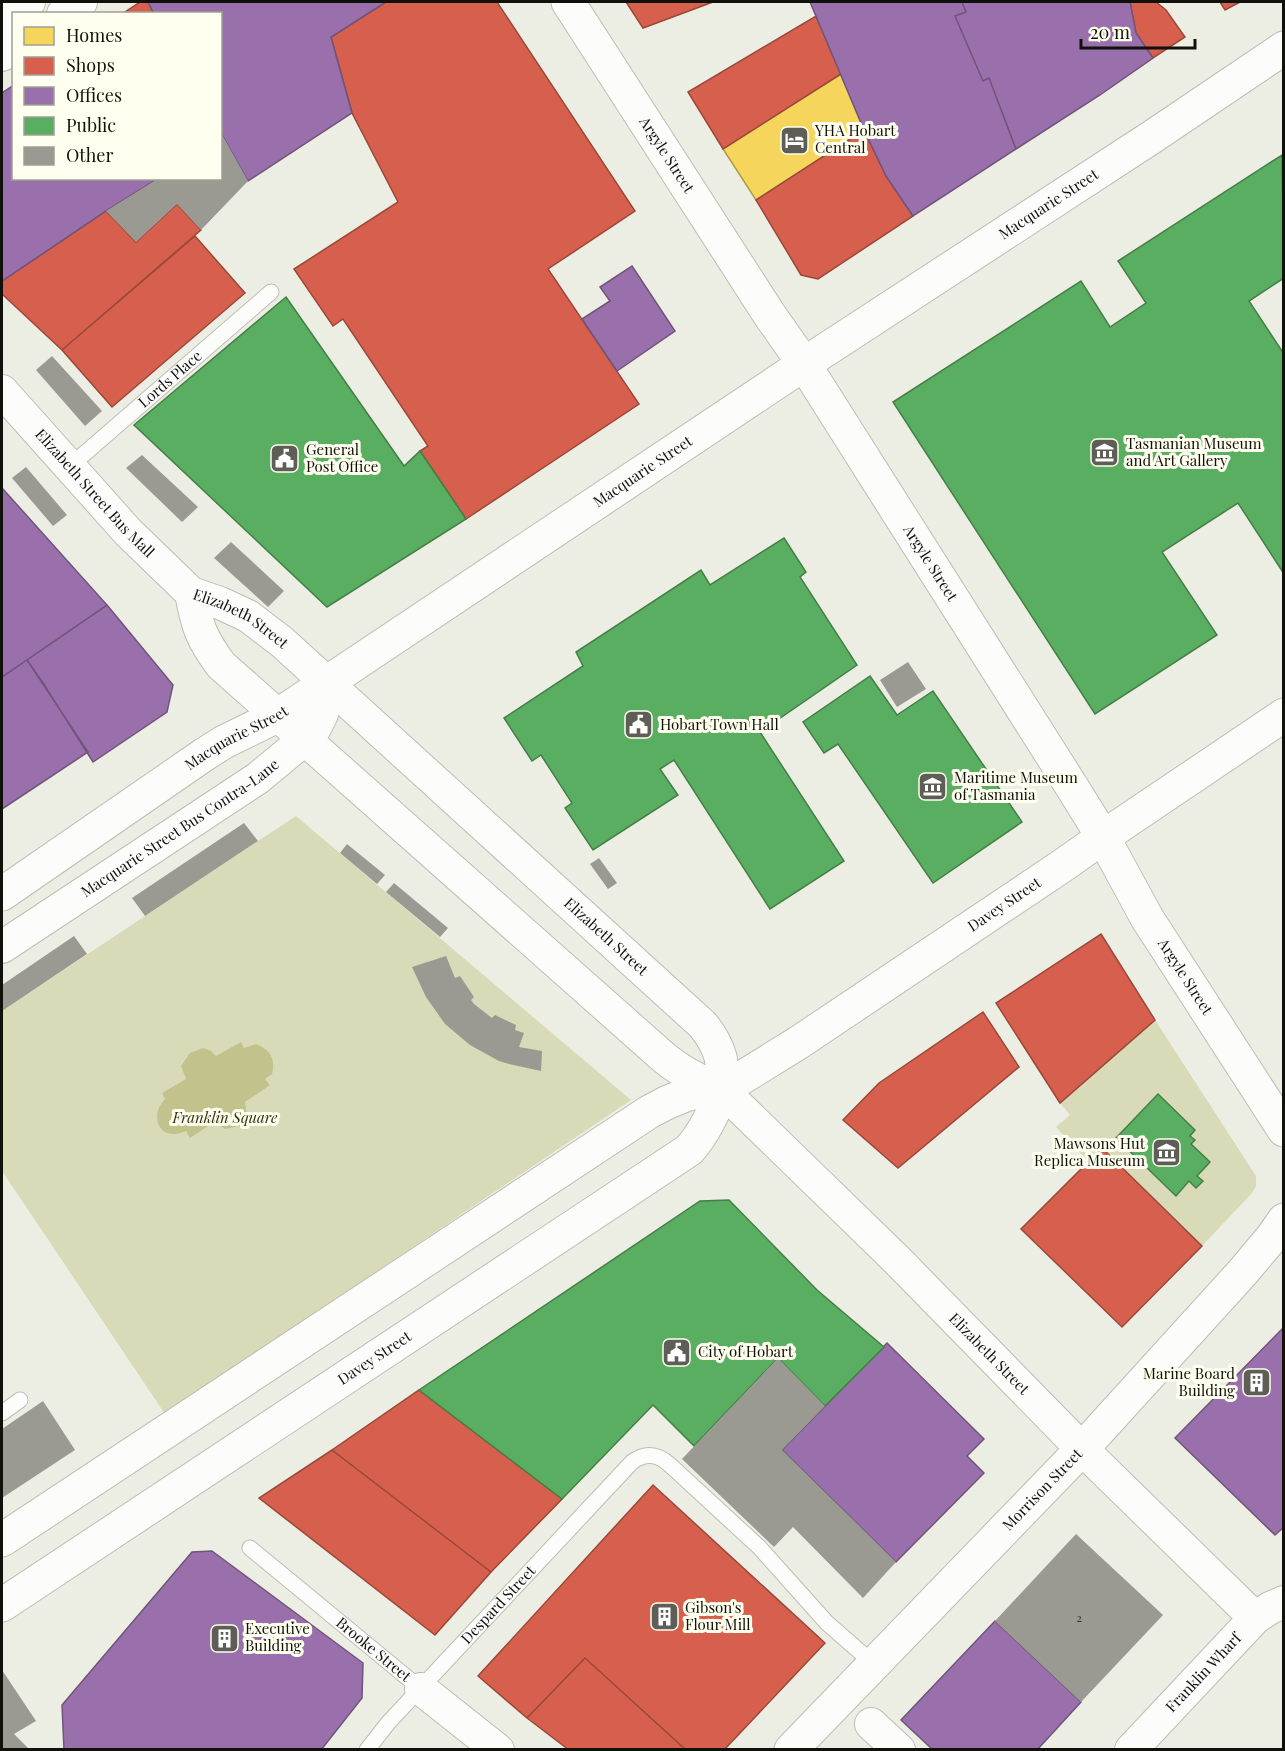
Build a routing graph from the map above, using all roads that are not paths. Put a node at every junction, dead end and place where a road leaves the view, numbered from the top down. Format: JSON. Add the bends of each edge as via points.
{"nodes":[{"id":1,"x":29,"y":2,"type":"edge"},
{"id":2,"x":81,"y":2,"type":"edge"},
{"id":3,"x":568,"y":2,"type":"edge"},
{"id":4,"x":14,"y":12,"type":"edge"},
{"id":5,"x":66,"y":12,"type":"edge"},
{"id":6,"x":1284,"y":48,"type":"edge"},
{"id":7,"x":271,"y":292,"type":"dead end"},
{"id":8,"x":804,"y":364,"type":"junction"},
{"id":9,"x":2,"y":391,"type":"edge"},
{"id":10,"x":69,"y":467,"type":"junction"},
{"id":11,"x":191,"y":593,"type":"junction"},
{"id":12,"x":327,"y":683,"type":"junction"},
{"id":13,"x":1284,"y":715,"type":"edge"},
{"id":14,"x":277,"y":716,"type":"junction"},
{"id":15,"x":305,"y":739,"type":"junction"},
{"id":16,"x":1102,"y":837,"type":"junction"},
{"id":17,"x":2,"y":894,"type":"edge"},
{"id":18,"x":2,"y":947,"type":"edge"},
{"id":19,"x":722,"y":1090,"type":"junction"},
{"id":20,"x":1284,"y":1131,"type":"edge"},
{"id":21,"x":1284,"y":1220,"type":"edge"},
{"id":22,"x":20,"y":1400,"type":"dead end"},
{"id":23,"x":2,"y":1413,"type":"edge"},
{"id":24,"x":1082,"y":1449,"type":"junction"},
{"id":25,"x":2,"y":1540,"type":"edge"},
{"id":26,"x":250,"y":1548,"type":"dead end"},
{"id":27,"x":1284,"y":1602,"type":"edge"},
{"id":28,"x":2,"y":1605,"type":"edge"},
{"id":29,"x":1255,"y":1618,"type":"junction"},
{"id":30,"x":874,"y":1664,"type":"junction"},
{"id":31,"x":421,"y":1689,"type":"junction"},
{"id":32,"x":871,"y":1724,"type":"dead end"},
{"id":33,"x":367,"y":1749,"type":"edge"},
{"id":34,"x":498,"y":1749,"type":"edge"},
{"id":35,"x":791,"y":1749,"type":"edge"},
{"id":36,"x":898,"y":1749,"type":"edge"},
{"id":37,"x":1131,"y":1749,"type":"edge"}],
"edges":[{"from":1,"to":4,"type":"street"},
{"from":2,"to":5,"type":"street"},
{"from":3,"to":8,"type":"main road","name":"Argyle Street"},
{"from":6,"to":8,"type":"main road","name":"Macquarie Street"},
{"from":7,"to":10,"type":"lane","name":"Lords Place"},
{"from":8,"to":12,"type":"main road","name":"Macquarie Street"},
{"from":8,"to":16,"type":"main road","name":"Argyle Street"},
{"from":9,"to":10,"type":"street","name":"Elizabeth Street Bus Mall"},
{"from":10,"to":11,"type":"street","name":"Elizabeth Street Bus Mall"},
{"from":11,"to":12,"type":"street","name":"Elizabeth Street","via":[[248,616]]},
{"from":11,"to":14,"type":"street","name":"Elizabeth Street","via":[[196,622],[207,646],[221,665]]},
{"from":12,"to":14,"type":"main road","name":"Macquarie Street"},
{"from":12,"to":15,"type":"street","name":"Macquarie Street Bus Contra-Lane","via":[[322,714]]},
{"from":12,"to":19,"type":"street","name":"Elizabeth Street","via":[[703,1025],[721,1055]]},
{"from":13,"to":16,"type":"main road","name":"Davey Street"},
{"from":14,"to":15,"type":"street","name":"Elizabeth Street"},
{"from":14,"to":17,"type":"main road","name":"Macquarie Street","via":[[224,742]]},
{"from":15,"to":18,"type":"street","name":"Macquarie Street Bus Contra-Lane","via":[[258,778]]},
{"from":15,"to":19,"type":"street","name":"Elizabeth Street","via":[[661,1056],[690,1076]]},
{"from":16,"to":19,"type":"main road","name":"Davey Street"},
{"from":16,"to":20,"type":"main road","name":"Argyle Street","via":[[1147,918]]},
{"from":19,"to":24,"type":"street","name":"Elizabeth Street","via":[[898,1261]]},
{"from":19,"to":25,"type":"main road","name":"Davey Street","via":[[685,1095],[649,1112]]},
{"from":19,"to":28,"type":"main road","name":"Davey Street","via":[[709,1123],[689,1150]]},
{"from":21,"to":24,"type":"main road","name":"Morrison Street","via":[[1242,1273]]},
{"from":22,"to":23,"type":"lane"},
{"from":24,"to":29,"type":"street","name":"Elizabeth Street"},
{"from":24,"to":30,"type":"main road","name":"Morrison Street"},
{"from":26,"to":31,"type":"lane","name":"Brooke Street"},
{"from":27,"to":29,"type":"street","name":"Franklin Wharf"},
{"from":29,"to":37,"type":"street","name":"Franklin Wharf"},
{"from":30,"to":31,"type":"lane","name":"Despard Street","via":[[826,1623],[759,1547],[665,1460],[649,1455],[632,1462]]},
{"from":30,"to":35,"type":"main road","name":"Morrison Street"},
{"from":31,"to":33,"type":"lane","name":"Despard Street"},
{"from":31,"to":34,"type":"street","name":"Brooke Street"},
{"from":32,"to":36,"type":"street"}]}
